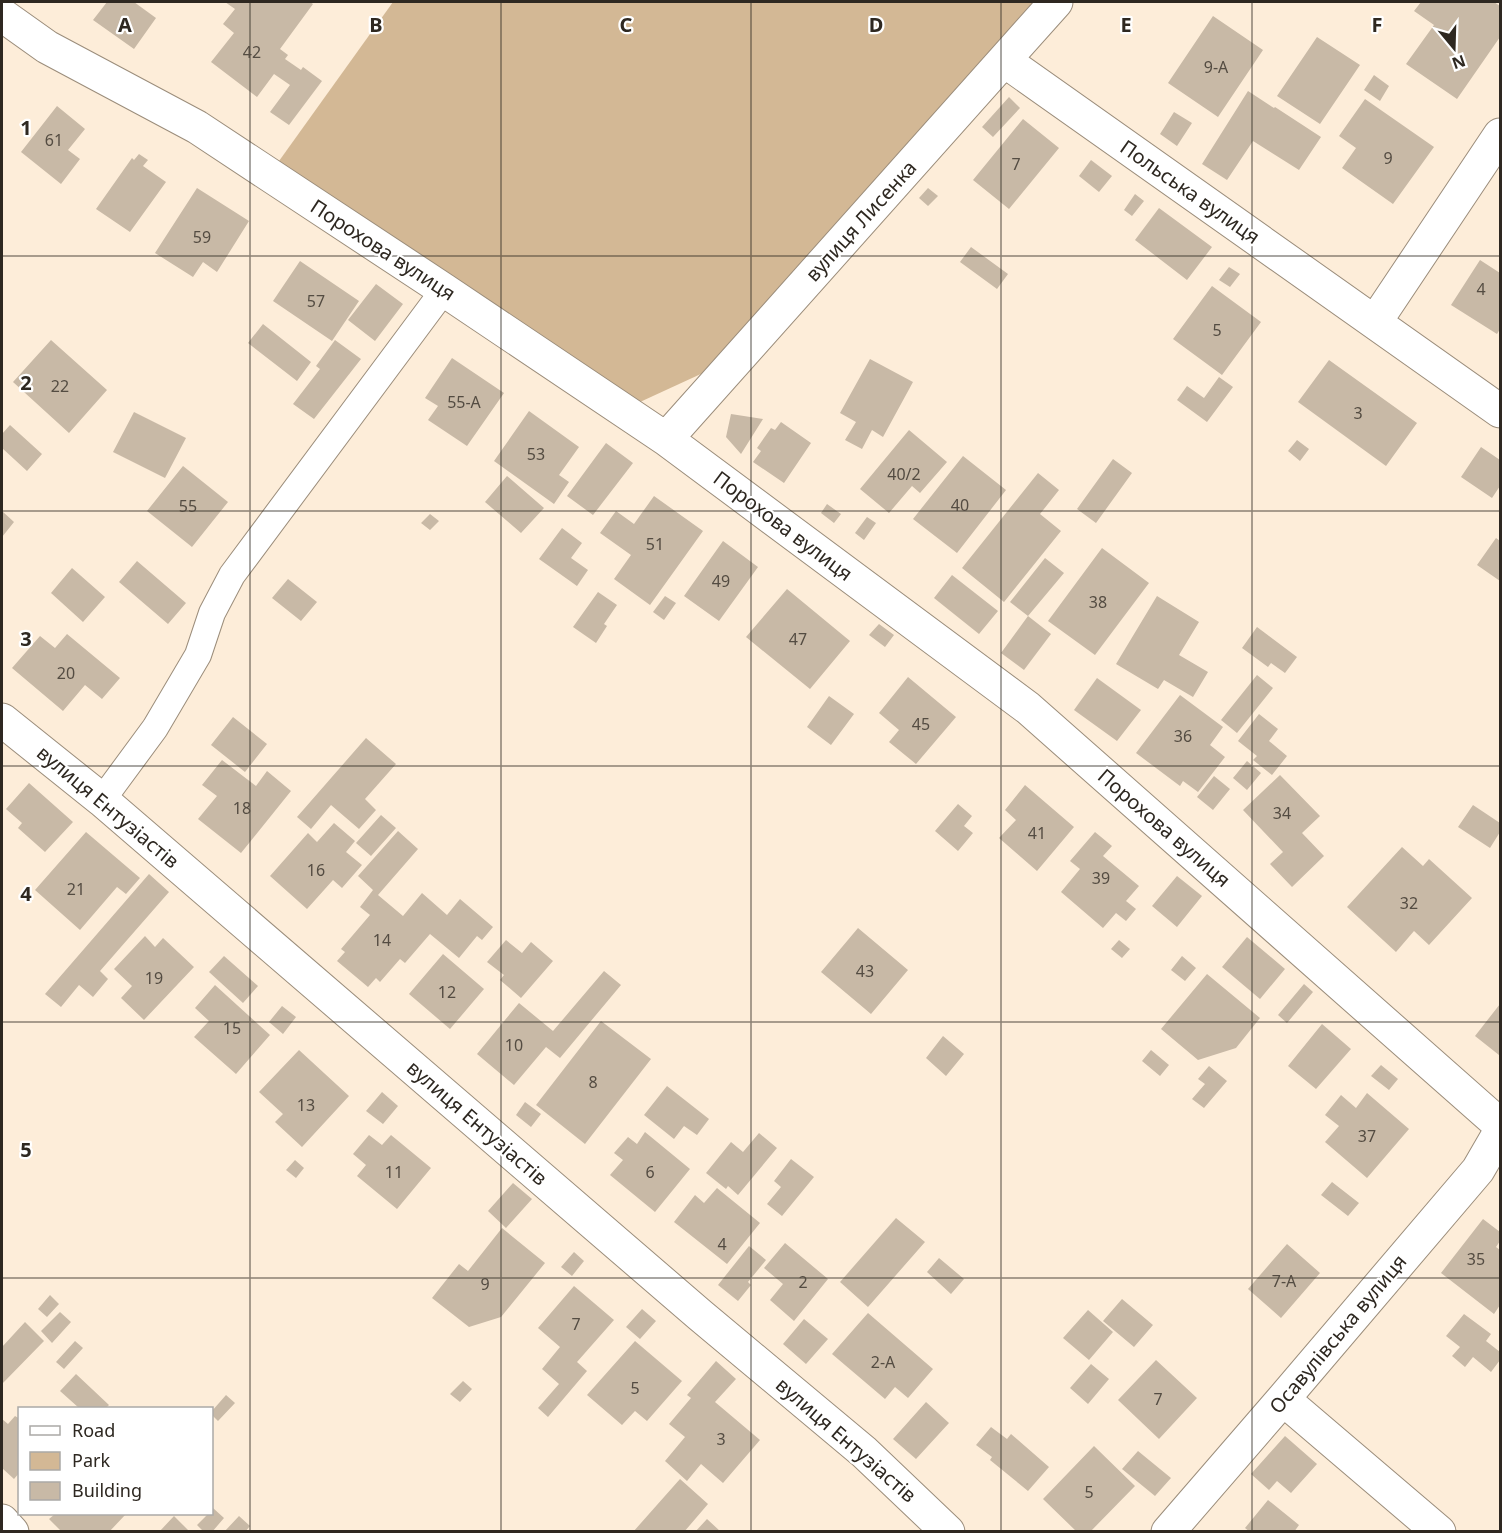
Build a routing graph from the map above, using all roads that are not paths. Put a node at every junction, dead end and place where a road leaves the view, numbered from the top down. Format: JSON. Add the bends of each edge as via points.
{"nodes":[{"id":1,"x":1056,"y":2,"type":"edge"},
{"id":2,"x":2,"y":15,"type":"edge"},
{"id":3,"x":1005,"y":61,"type":"junction"},
{"id":4,"x":1500,"y":135,"type":"edge"},
{"id":5,"x":444,"y":290,"type":"junction"},
{"id":6,"x":1375,"y":322,"type":"junction"},
{"id":7,"x":1500,"y":411,"type":"edge"},
{"id":8,"x":666,"y":439,"type":"junction"},
{"id":9,"x":2,"y":720,"type":"edge"},
{"id":10,"x":102,"y":800,"type":"junction"},
{"id":11,"x":1500,"y":1125,"type":"edge"},
{"id":12,"x":1500,"y":1132,"type":"edge"},
{"id":13,"x":1283,"y":1399,"type":"junction"},
{"id":14,"x":2,"y":1521,"type":"edge"},
{"id":15,"x":12,"y":1532,"type":"edge"},
{"id":16,"x":948,"y":1532,"type":"edge"},
{"id":17,"x":1168,"y":1532,"type":"edge"},
{"id":18,"x":1439,"y":1532,"type":"edge"}],
"edges":[{"from":1,"to":3,"type":"street","name":"вулиця Лисенка"},
{"from":2,"to":5,"type":"street","name":"Порохова вулиця","via":[[47,47],[197,127]]},
{"from":3,"to":6,"type":"street","name":"Польська вулиця"},
{"from":3,"to":8,"type":"street","name":"вулиця Лисенка"},
{"from":4,"to":6,"type":"street"},
{"from":5,"to":8,"type":"street","name":"Порохова вулиця"},
{"from":5,"to":10,"type":"lane","via":[[232,575],[212,613],[198,655],[155,728]]},
{"from":6,"to":7,"type":"street","name":"Польська вулиця"},
{"from":8,"to":11,"type":"street","name":"Порохова вулиця","via":[[1028,708]]},
{"from":9,"to":10,"type":"street","name":"вулиця Ентузіастів"},
{"from":10,"to":16,"type":"street","name":"вулиця Ентузіастів","via":[[864,1452]]},
{"from":12,"to":13,"type":"street","name":"Осавулівська вулиця","via":[[1478,1170]]},
{"from":13,"to":17,"type":"street","name":"Осавулівська вулиця"},
{"from":13,"to":18,"type":"street"},
{"from":14,"to":15,"type":"street"}]}
